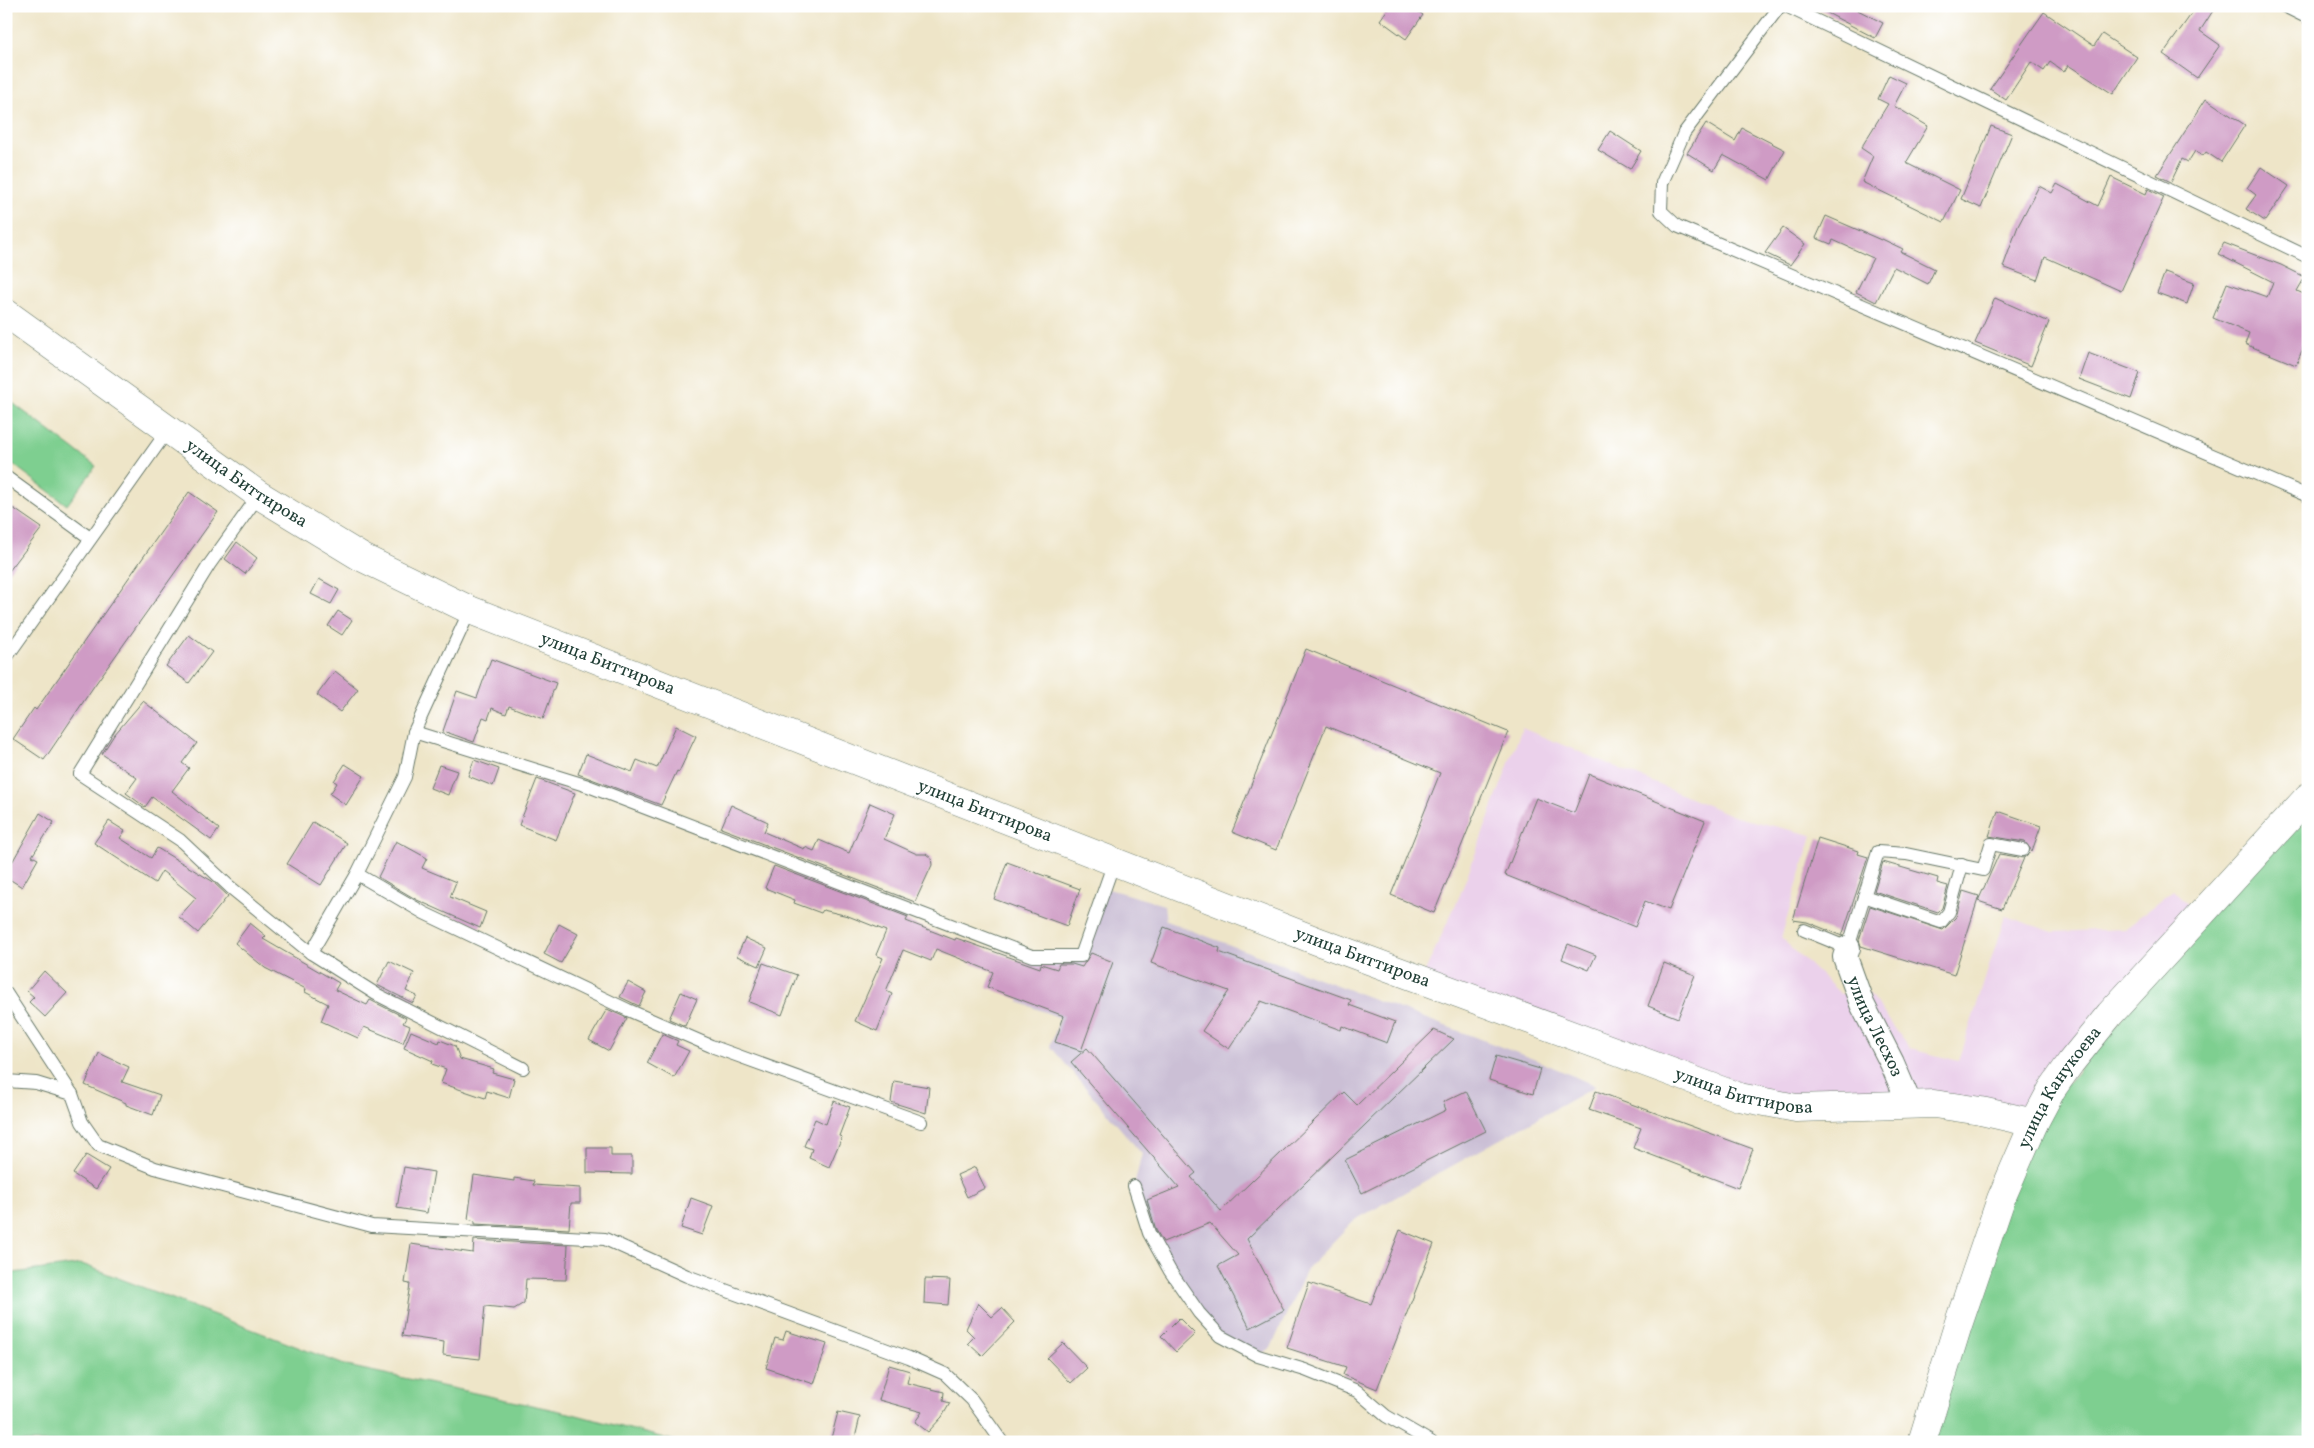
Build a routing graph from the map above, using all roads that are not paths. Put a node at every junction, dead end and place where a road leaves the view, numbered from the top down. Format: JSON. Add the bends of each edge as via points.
{"nodes":[{"id":1,"x":1780,"y":6,"type":"edge"},
{"id":2,"x":1786,"y":6,"type":"edge"},
{"id":3,"x":2284,"y":6,"type":"edge"},
{"id":4,"x":2308,"y":18,"type":"edge"},
{"id":5,"x":2308,"y":257,"type":"edge"},
{"id":6,"x":6,"y":313,"type":"edge"},
{"id":7,"x":168,"y":430,"type":"junction"},
{"id":8,"x":6,"y":477,"type":"edge"},
{"id":9,"x":259,"y":495,"type":"junction"},
{"id":10,"x":2308,"y":496,"type":"edge"},
{"id":11,"x":90,"y":538,"type":"junction"},
{"id":12,"x":470,"y":610,"type":"junction"},
{"id":13,"x":6,"y":658,"type":"edge"},
{"id":14,"x":414,"y":732,"type":"junction"},
{"id":15,"x":2308,"y":796,"type":"edge"},
{"id":16,"x":2022,"y":850,"type":"dead end"},
{"id":17,"x":1114,"y":862,"type":"junction"},
{"id":18,"x":1962,"y":865,"type":"junction"},
{"id":19,"x":357,"y":874,"type":"junction"},
{"id":20,"x":1864,"y":896,"type":"junction"},
{"id":21,"x":1804,"y":930,"type":"dead end"},
{"id":22,"x":1848,"y":948,"type":"junction"},
{"id":23,"x":311,"y":952,"type":"junction"},
{"id":24,"x":6,"y":993,"type":"edge"},
{"id":25,"x":523,"y":1068,"type":"dead end"},
{"id":26,"x":6,"y":1081,"type":"edge"},
{"id":27,"x":72,"y":1094,"type":"junction"},
{"id":28,"x":1910,"y":1105,"type":"junction"},
{"id":29,"x":921,"y":1122,"type":"dead end"},
{"id":30,"x":2034,"y":1123,"type":"junction"},
{"id":31,"x":1134,"y":1186,"type":"dead end"},
{"id":32,"x":1002,"y":1442,"type":"edge"},
{"id":33,"x":1431,"y":1442,"type":"edge"},
{"id":34,"x":1922,"y":1442,"type":"edge"}],
"edges":[{"from":1,"to":10,"type":"lane","via":[[1684,132],[1662,183],[1661,211],[1677,226]]},
{"from":2,"to":5,"type":"lane"},
{"from":3,"to":4,"type":"lane"},
{"from":6,"to":7,"type":"street","name":"улица Биттирова"},
{"from":7,"to":9,"type":"street","name":"улица Биттирова"},
{"from":7,"to":11,"type":"lane"},
{"from":8,"to":11,"type":"lane"},
{"from":9,"to":12,"type":"street","name":"улица Биттирова","via":[[361,557]]},
{"from":9,"to":23,"type":"lane","via":[[209,564],[80,774],[180,840]]},
{"from":11,"to":13,"type":"lane"},
{"from":12,"to":14,"type":"lane"},
{"from":12,"to":17,"type":"street","name":"улица Биттирова"},
{"from":14,"to":17,"type":"lane","via":[[588,786],[1032,956],[1081,956]]},
{"from":14,"to":19,"type":"lane","via":[[405,777]]},
{"from":15,"to":30,"type":"street","name":"улица Канукоева","via":[[2110,1014],[2052,1089]]},
{"from":16,"to":18,"type":"lane","via":[[1991,844],[1983,870]]},
{"from":17,"to":28,"type":"street","name":"улица Биттирова","via":[[1475,1001],[1739,1097],[1796,1108]]},
{"from":18,"to":20,"type":"lane","via":[[1878,852]]},
{"from":18,"to":20,"type":"lane","via":[[1949,912],[1941,922]]},
{"from":19,"to":23,"type":"lane"},
{"from":19,"to":29,"type":"lane","via":[[424,913],[628,1010],[711,1046]]},
{"from":20,"to":22,"type":"lane"},
{"from":21,"to":22,"type":"lane"},
{"from":22,"to":28,"type":"street","name":"улица Лесхоз","via":[[1845,957],[1862,1004]]},
{"from":23,"to":25,"type":"lane","via":[[376,994]]},
{"from":24,"to":27,"type":"lane"},
{"from":26,"to":27,"type":"lane","via":[[36,1083]]},
{"from":27,"to":32,"type":"lane","via":[[82,1122],[98,1145],[155,1168],[372,1226],[605,1239],[687,1276],[945,1374],[972,1400]]},
{"from":28,"to":30,"type":"street","name":"улица Биттирова","via":[[1959,1107]]},
{"from":30,"to":34,"type":"street","name":"улица Канукоева","via":[[2001,1199]]},
{"from":31,"to":33,"type":"lane","via":[[1149,1233],[1170,1271],[1199,1313],[1220,1336],[1258,1356],[1306,1370],[1357,1391],[1386,1416]]}]}
